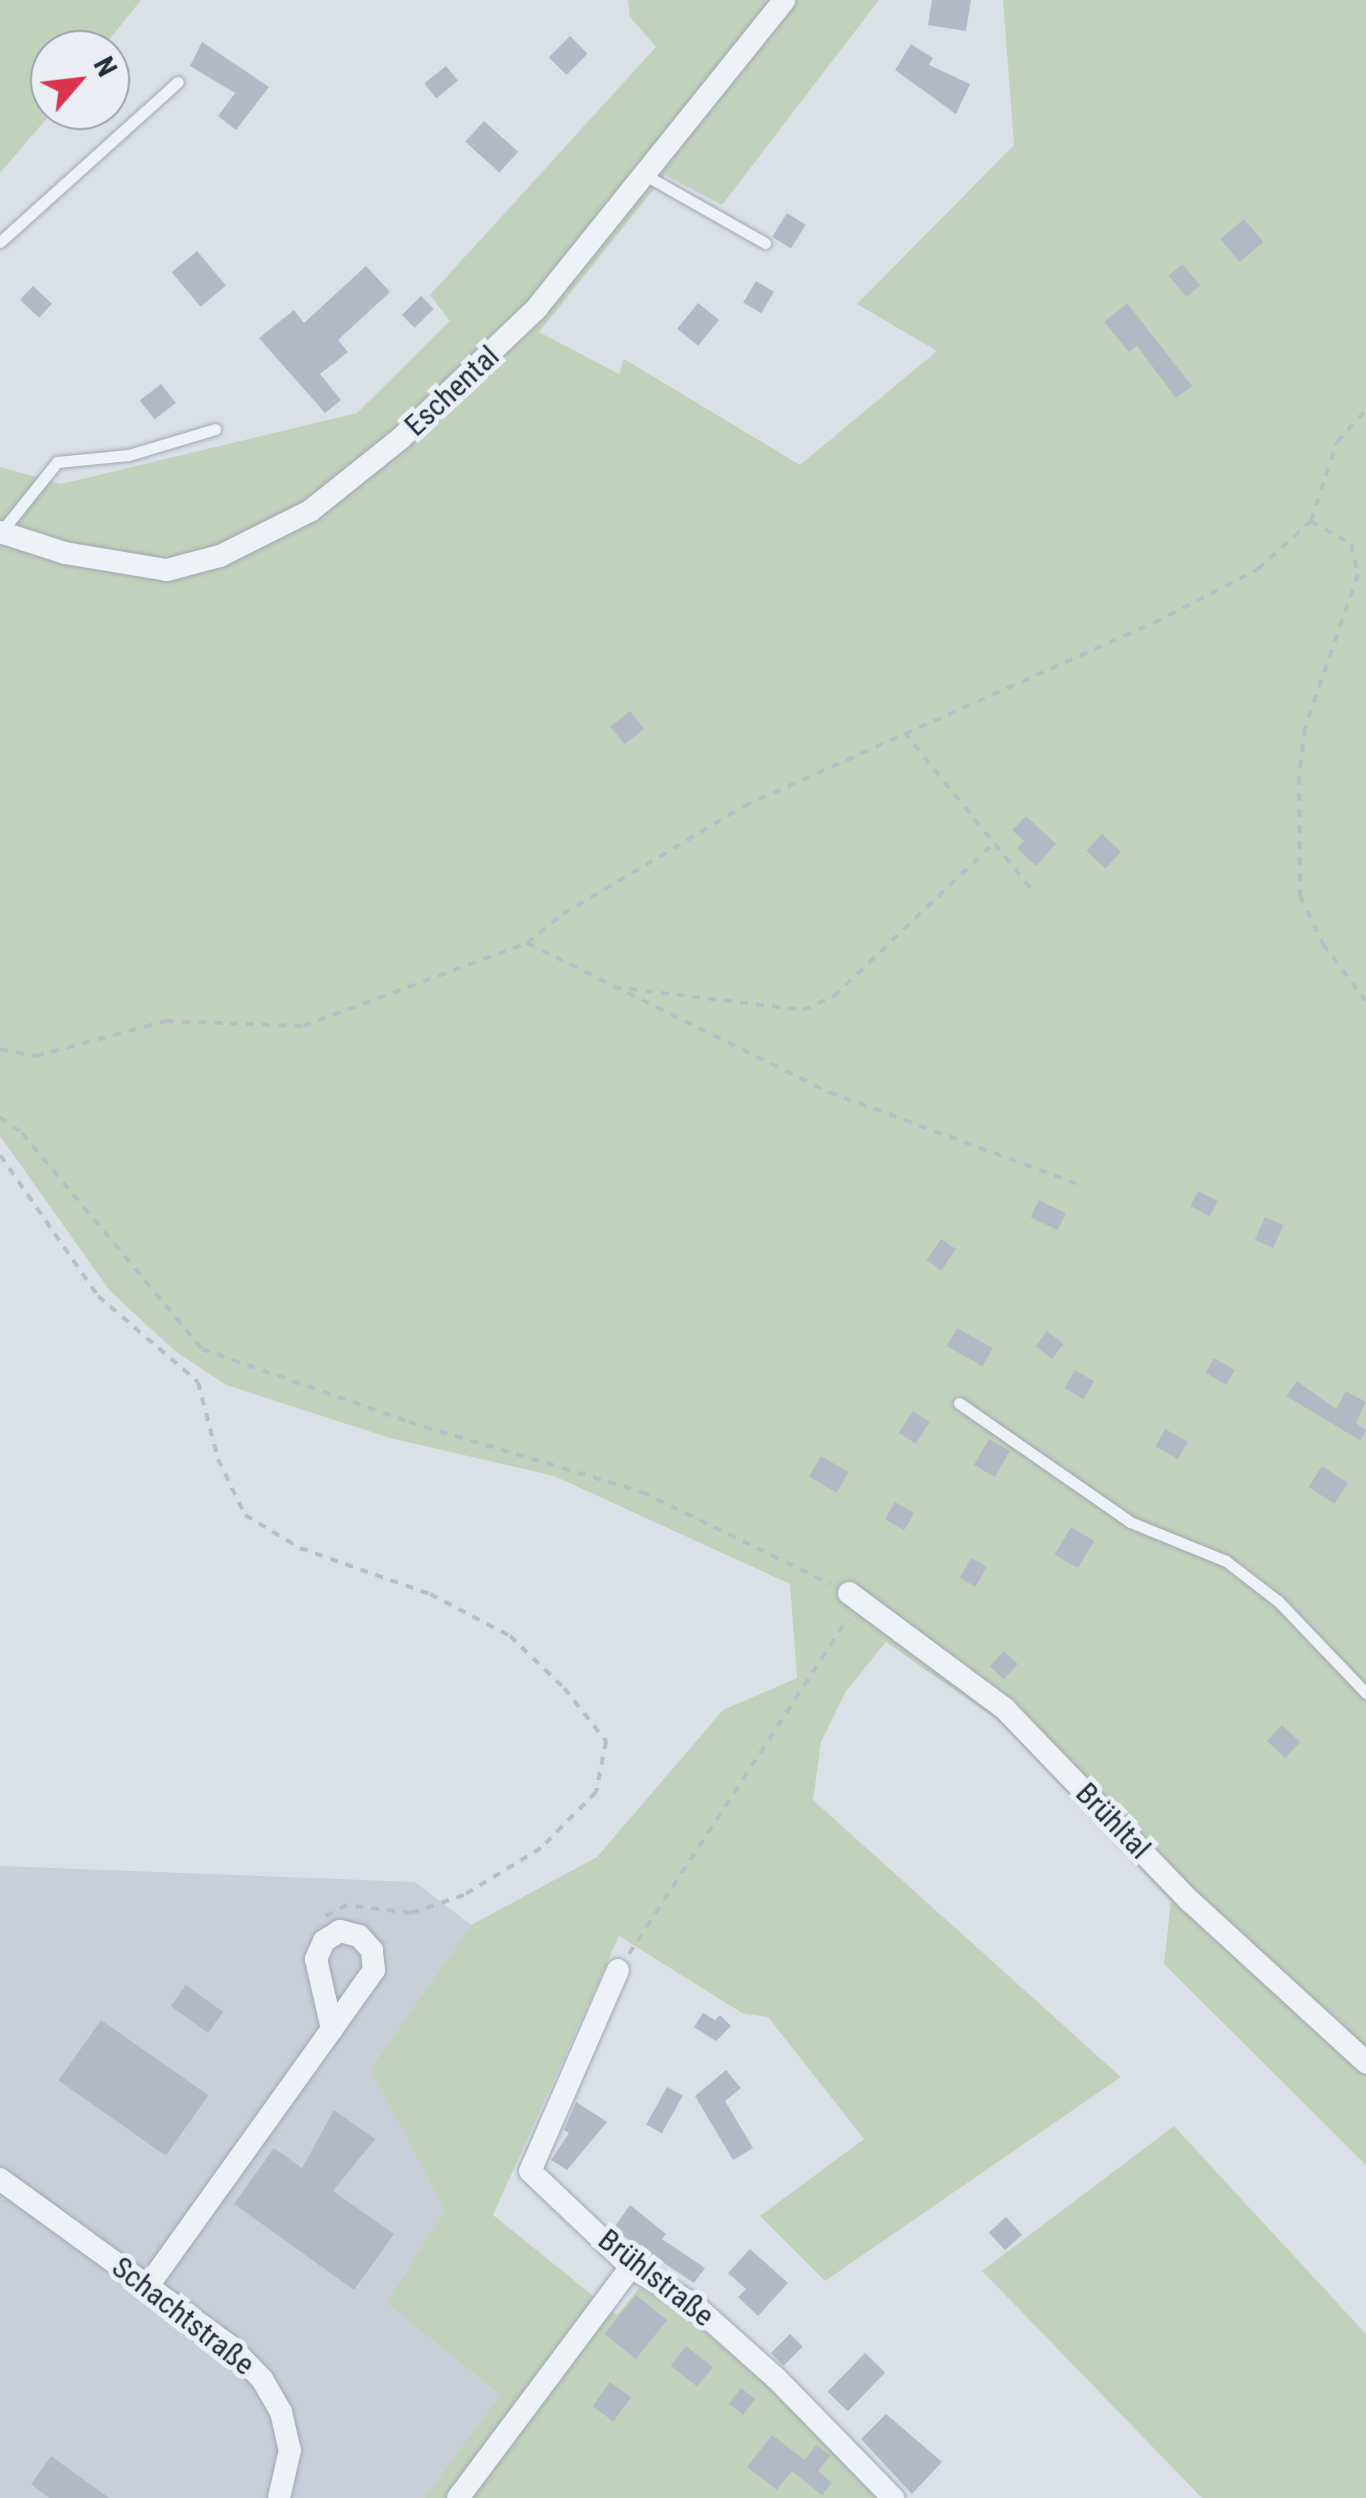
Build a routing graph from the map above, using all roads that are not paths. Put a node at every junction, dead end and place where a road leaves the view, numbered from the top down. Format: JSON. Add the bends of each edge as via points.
{"nodes":[{"id":1,"x":784,"y":0,"type":"edge"},
{"id":2,"x":178,"y":82,"type":"dead end"},
{"id":3,"x":645,"y":176,"type":"junction"},
{"id":4,"x":0,"y":242,"type":"edge"},
{"id":5,"x":764,"y":243,"type":"dead end"},
{"id":6,"x":215,"y":429,"type":"dead end"},
{"id":7,"x":1,"y":532,"type":"edge"},
{"id":8,"x":960,"y":1403,"type":"dead end"},
{"id":9,"x":854,"y":1597,"type":"road end"},
{"id":10,"x":1366,"y":1693,"type":"edge"},
{"id":11,"x":618,"y":1970,"type":"road end"},
{"id":12,"x":332,"y":2029,"type":"junction"},
{"id":13,"x":1366,"y":2062,"type":"edge"},
{"id":14,"x":0,"y":2179,"type":"edge"},
{"id":15,"x":632,"y":2267,"type":"junction"},
{"id":16,"x":148,"y":2286,"type":"junction"},
{"id":17,"x":279,"y":2498,"type":"edge"},
{"id":18,"x":458,"y":2498,"type":"edge"},
{"id":19,"x":893,"y":2498,"type":"edge"}],
"edges":[{"from":1,"to":3,"type":"street","name":"Eschental"},
{"from":2,"to":4,"type":"lane"},
{"from":3,"to":5,"type":"lane"},
{"from":3,"to":7,"type":"street","name":"Eschental","via":[[498,348],[340,490],[282,526],[192,567],[167,570],[65,553]]},
{"from":6,"to":7,"type":"lane","via":[[129,455],[56,462]]},
{"from":8,"to":10,"type":"lane","via":[[1130,1522],[1226,1561],[1278,1601]]},
{"from":9,"to":13,"type":"street","name":"Brühltal","via":[[1004,1708],[1190,1902]]},
{"from":11,"to":15,"type":"street","name":"Brühlstraße","via":[[530,2171]]},
{"from":12,"to":12,"type":"street","via":[[374,1970],[372,1950],[359,1936],[340,1931],[324,1940],[316,1959]]},
{"from":12,"to":16,"type":"street"},
{"from":14,"to":16,"type":"street","name":"Schachtstraße"},
{"from":15,"to":18,"type":"street"},
{"from":15,"to":19,"type":"street","name":"Brühlstraße","via":[[694,2305]]},
{"from":16,"to":17,"type":"street","name":"Schachtstraße","via":[[262,2378],[281,2412],[290,2450]]}]}
